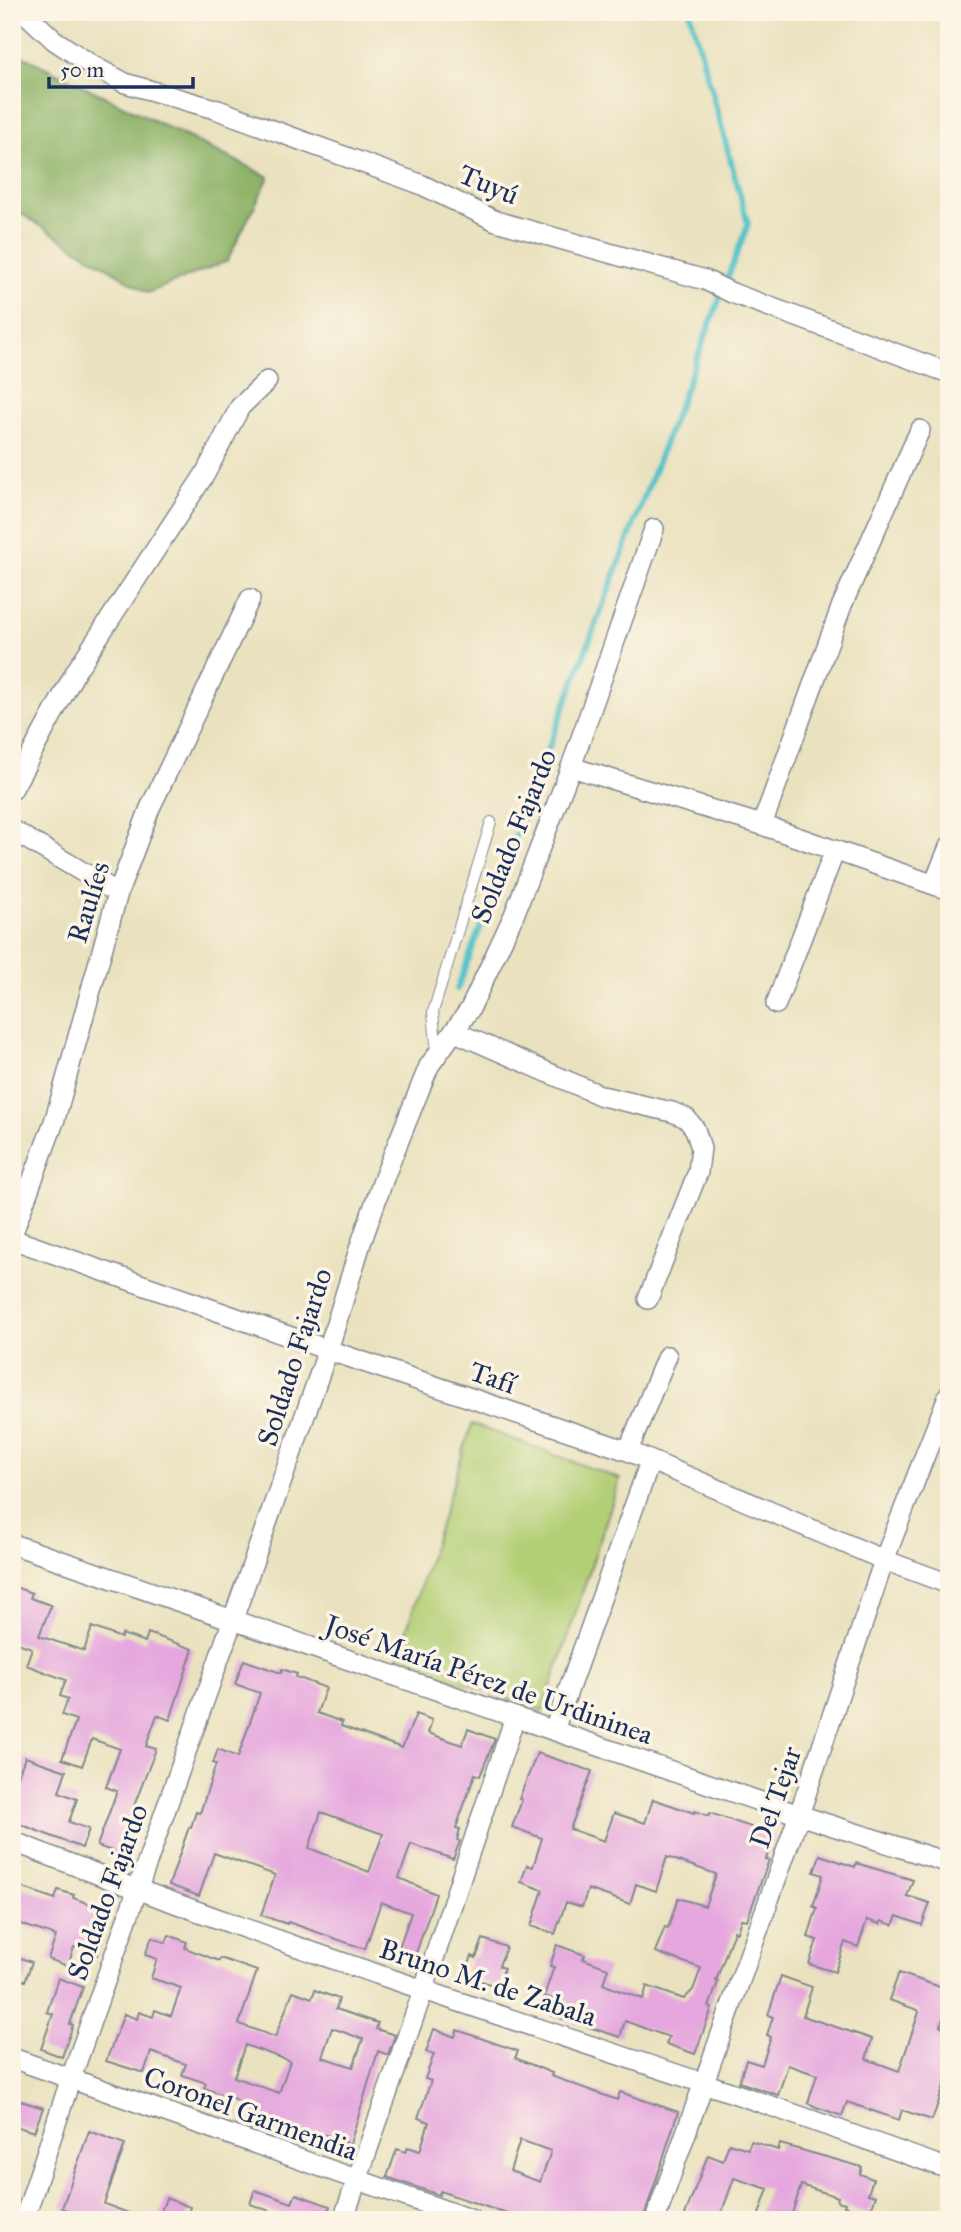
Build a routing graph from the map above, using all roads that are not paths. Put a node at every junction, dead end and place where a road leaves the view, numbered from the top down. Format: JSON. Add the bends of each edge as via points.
{"nodes":[{"id":1,"x":24,"y":12,"type":"edge"},
{"id":2,"x":949,"y":373,"type":"edge"},
{"id":3,"x":267,"y":381,"type":"dead end"},
{"id":4,"x":920,"y":430,"type":"dead end"},
{"id":5,"x":654,"y":529,"type":"dead end"},
{"id":6,"x":250,"y":599,"type":"dead end"},
{"id":7,"x":571,"y":767,"type":"junction"},
{"id":8,"x":12,"y":790,"type":"edge"},
{"id":9,"x":491,"y":822,"type":"dead end"},
{"id":10,"x":762,"y":825,"type":"junction"},
{"id":11,"x":12,"y":830,"type":"edge"},
{"id":12,"x":949,"y":847,"type":"edge"},
{"id":13,"x":835,"y":850,"type":"junction"},
{"id":14,"x":941,"y":887,"type":"edge"},
{"id":15,"x":118,"y":893,"type":"junction"},
{"id":16,"x":776,"y":1004,"type":"dead end"},
{"id":17,"x":454,"y":1032,"type":"junction"},
{"id":18,"x":437,"y":1054,"type":"junction"},
{"id":19,"x":12,"y":1237,"type":"edge"},
{"id":20,"x":648,"y":1299,"type":"dead end"},
{"id":21,"x":328,"y":1350,"type":"junction"},
{"id":22,"x":667,"y":1356,"type":"dead end"},
{"id":23,"x":949,"y":1394,"type":"edge"},
{"id":24,"x":628,"y":1451,"type":"junction"},
{"id":25,"x":650,"y":1462,"type":"junction"},
{"id":26,"x":12,"y":1544,"type":"edge"},
{"id":27,"x":884,"y":1560,"type":"junction"},
{"id":28,"x":949,"y":1584,"type":"edge"},
{"id":29,"x":232,"y":1620,"type":"junction"},
{"id":30,"x":515,"y":1717,"type":"junction"},
{"id":31,"x":554,"y":1730,"type":"junction"},
{"id":32,"x":799,"y":1815,"type":"junction"},
{"id":33,"x":12,"y":1841,"type":"edge"},
{"id":34,"x":949,"y":1863,"type":"edge"},
{"id":35,"x":138,"y":1891,"type":"junction"},
{"id":36,"x":423,"y":1991,"type":"junction"},
{"id":37,"x":12,"y":2058,"type":"edge"},
{"id":38,"x":71,"y":2078,"type":"junction"},
{"id":39,"x":703,"y":2082,"type":"junction"},
{"id":40,"x":949,"y":2169,"type":"edge"},
{"id":41,"x":357,"y":2180,"type":"junction"},
{"id":42,"x":24,"y":2220,"type":"edge"},
{"id":43,"x":343,"y":2220,"type":"edge"},
{"id":44,"x":472,"y":2220,"type":"edge"},
{"id":45,"x":655,"y":2220,"type":"edge"}],
"edges":[{"from":1,"to":2,"type":"street","name":"Tuyú","via":[[54,40],[125,83],[218,110],[408,180],[496,221],[705,281]]},
{"from":3,"to":8,"type":"street","via":[[240,407],[205,474],[76,671]]},
{"from":4,"to":10,"type":"street","via":[[842,606]]},
{"from":5,"to":7,"type":"street","name":"Soldado Fajardo"},
{"from":6,"to":15,"type":"street","name":"Raulíes","via":[[150,808]]},
{"from":7,"to":10,"type":"street"},
{"from":7,"to":17,"type":"street","name":"Soldado Fajardo","via":[[514,915],[470,1009]]},
{"from":9,"to":18,"type":"lane","via":[[433,1012]]},
{"from":10,"to":13,"type":"street"},
{"from":11,"to":15,"type":"street"},
{"from":12,"to":14,"type":"street"},
{"from":13,"to":14,"type":"street"},
{"from":13,"to":16,"type":"street"},
{"from":15,"to":19,"type":"street","name":"Raulíes","via":[[55,1119]]},
{"from":17,"to":18,"type":"street","name":"Soldado Fajardo"},
{"from":17,"to":20,"type":"street","via":[[602,1096],[672,1112],[695,1129],[701,1148],[698,1172]]},
{"from":18,"to":21,"type":"street","name":"Soldado Fajardo","via":[[385,1175]]},
{"from":19,"to":21,"type":"street","name":"Tafí"},
{"from":21,"to":24,"type":"street","name":"Tafí"},
{"from":21,"to":29,"type":"street","name":"Soldado Fajardo"},
{"from":22,"to":24,"type":"street"},
{"from":23,"to":27,"type":"street","name":"Del Tejar"},
{"from":24,"to":25,"type":"street","name":"Tafí"},
{"from":25,"to":27,"type":"street","name":"Tafí"},
{"from":25,"to":31,"type":"street"},
{"from":26,"to":29,"type":"street","name":"José María Pérez de Urdininea"},
{"from":27,"to":28,"type":"street","name":"Tafí"},
{"from":27,"to":32,"type":"street","name":"Del Tejar"},
{"from":29,"to":30,"type":"street","name":"José María Pérez de Urdininea"},
{"from":29,"to":35,"type":"street","name":"Soldado Fajardo"},
{"from":30,"to":31,"type":"street","name":"José María Pérez de Urdininea"},
{"from":30,"to":36,"type":"street"},
{"from":31,"to":32,"type":"street","name":"José María Pérez de Urdininea"},
{"from":32,"to":34,"type":"street","name":"José María Pérez de Urdininea"},
{"from":32,"to":39,"type":"street","name":"Del Tejar"},
{"from":33,"to":35,"type":"street","name":"Bruno M. de Zabala"},
{"from":35,"to":36,"type":"street","name":"Bruno M. de Zabala"},
{"from":35,"to":38,"type":"street","name":"Soldado Fajardo"},
{"from":36,"to":39,"type":"street","name":"Bruno M. de Zabala"},
{"from":36,"to":41,"type":"street"},
{"from":37,"to":38,"type":"street","name":"Coronel Garmendia"},
{"from":38,"to":41,"type":"street","name":"Coronel Garmendia"},
{"from":38,"to":42,"type":"street","name":"Soldado Fajardo"},
{"from":39,"to":40,"type":"street","name":"Bruno M. de Zabala"},
{"from":39,"to":45,"type":"street","name":"Del Tejar"},
{"from":41,"to":43,"type":"street"},
{"from":41,"to":44,"type":"street","name":"Coronel Garmendia"}]}
